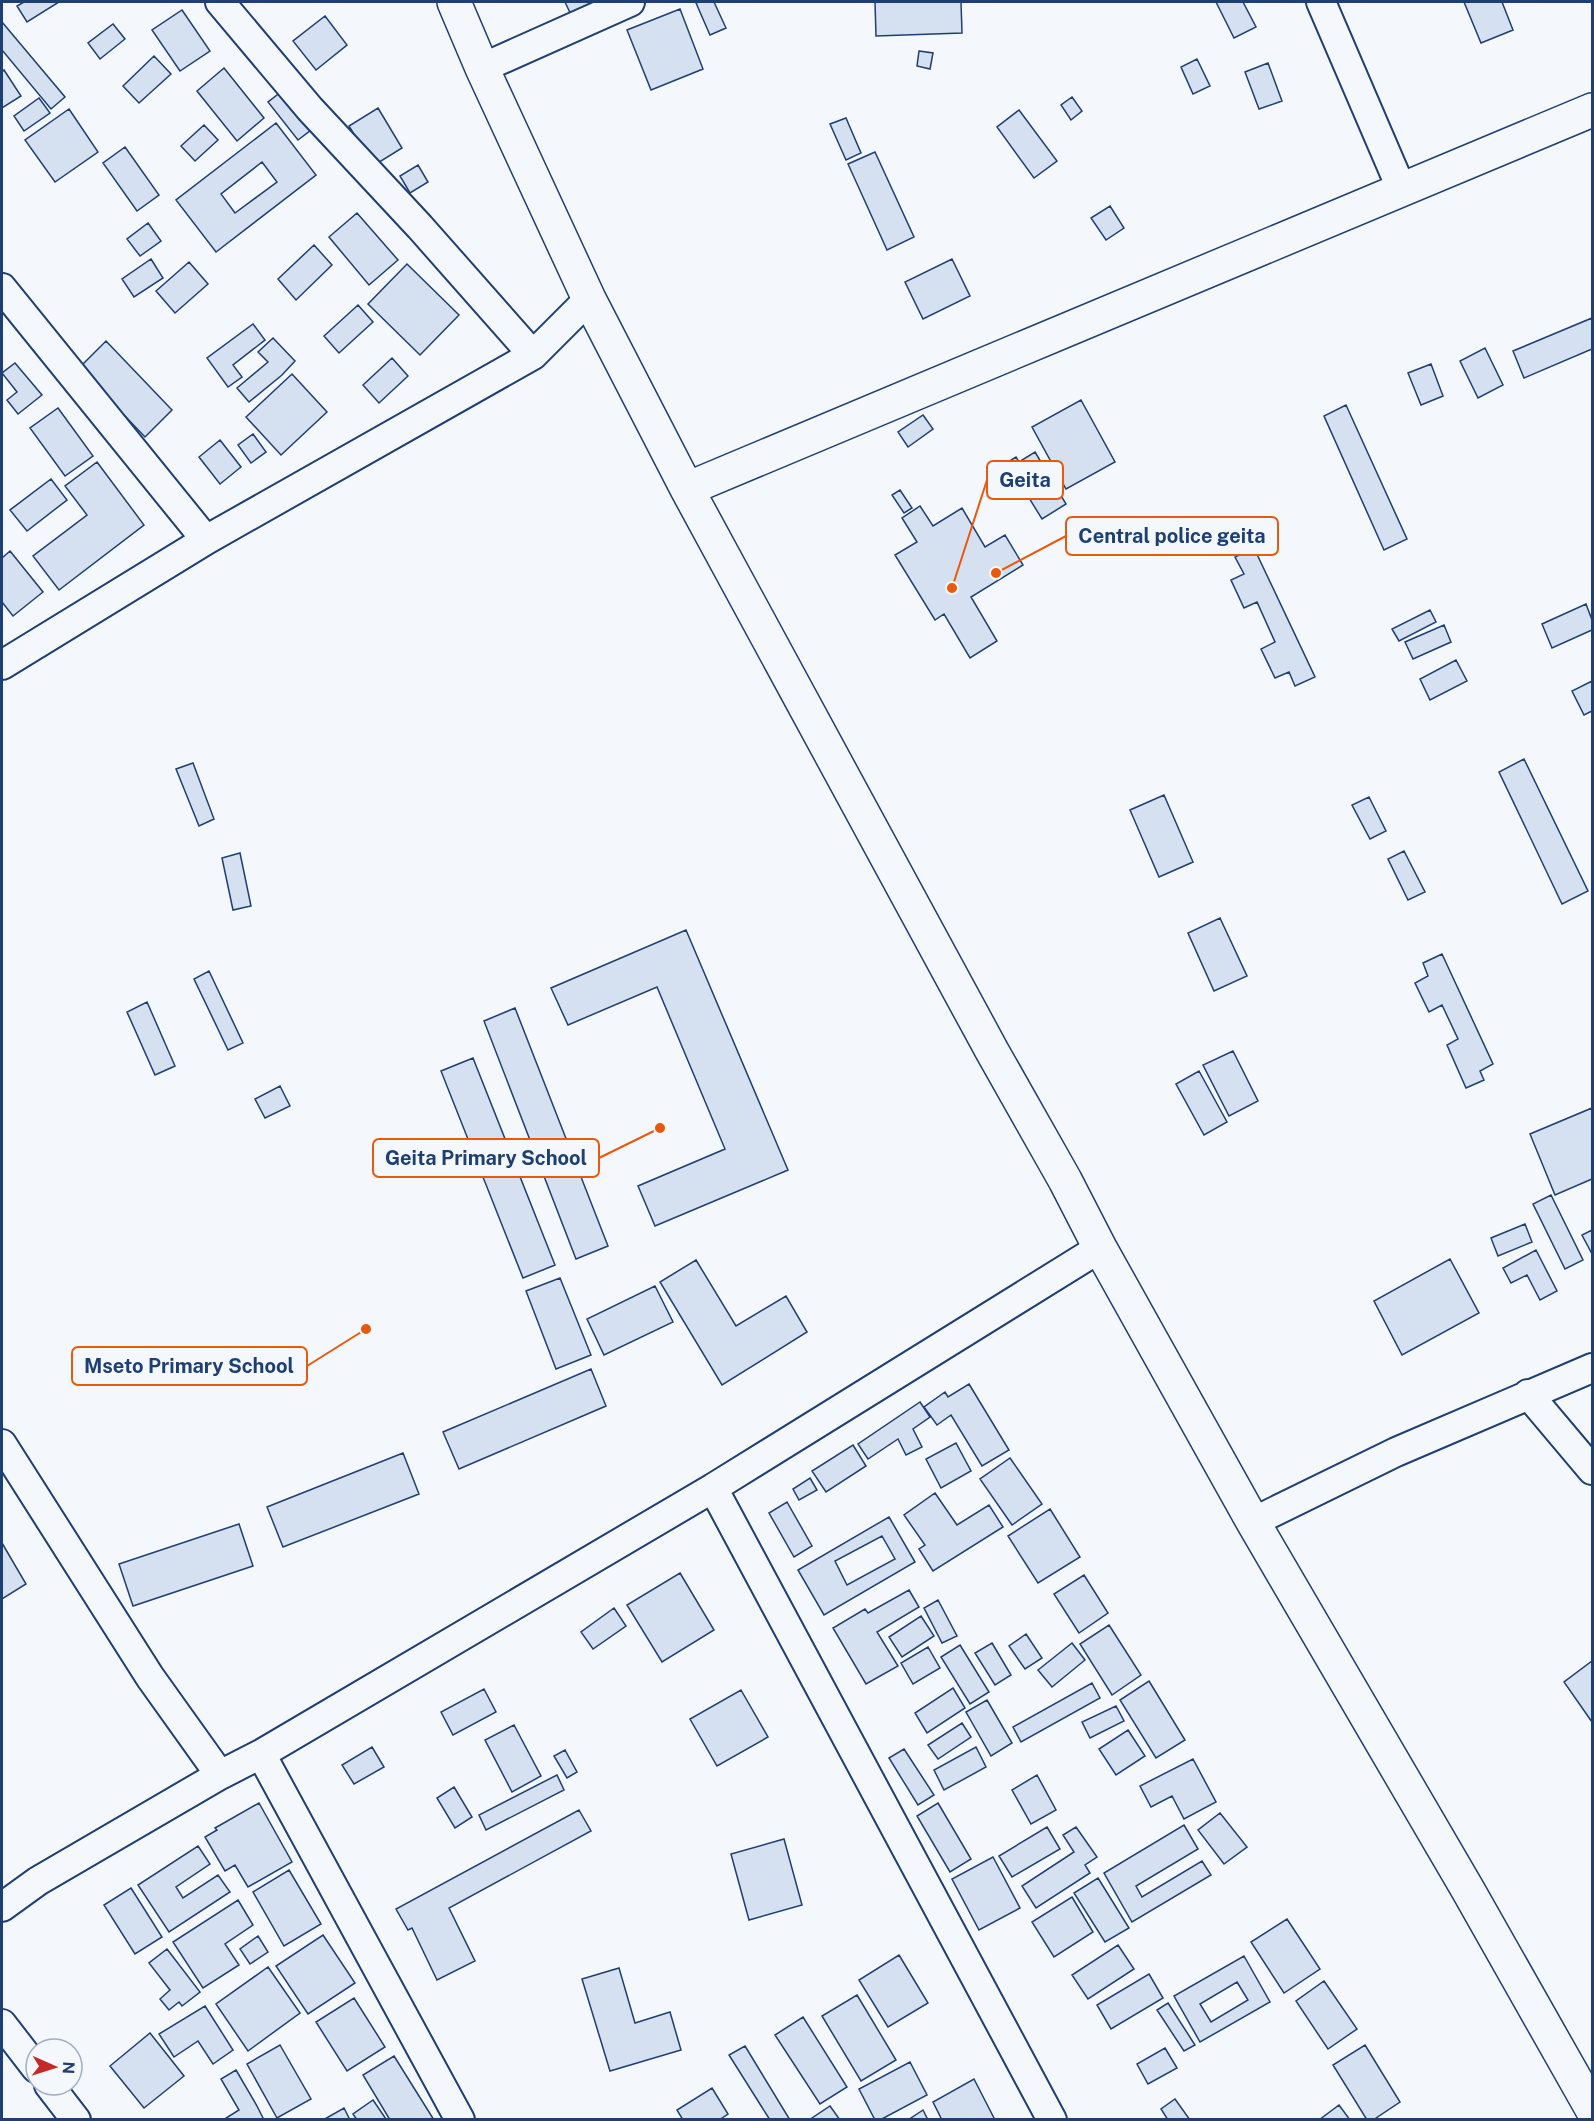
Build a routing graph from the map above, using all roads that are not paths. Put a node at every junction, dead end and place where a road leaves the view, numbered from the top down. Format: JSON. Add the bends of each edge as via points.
{"nodes":[{"id":1,"x":219,"y":2,"type":"edge"},
{"id":2,"x":454,"y":2,"type":"edge"},
{"id":3,"x":630,"y":2,"type":"edge"},
{"id":4,"x":1323,"y":2,"type":"edge"},
{"id":5,"x":482,"y":68,"type":"junction"},
{"id":6,"x":1593,"y":110,"type":"edge"},
{"id":7,"x":1401,"y":188,"type":"junction"},
{"id":8,"x":2,"y":288,"type":"edge"},
{"id":9,"x":589,"y":299,"type":"junction"},
{"id":10,"x":533,"y":354,"type":"junction"},
{"id":11,"x":687,"y":489,"type":"junction"},
{"id":12,"x":206,"y":540,"type":"junction"},
{"id":13,"x":2,"y":666,"type":"edge"},
{"id":14,"x":1100,"y":1248,"type":"junction"},
{"id":15,"x":1593,"y":1368,"type":"edge"},
{"id":16,"x":1528,"y":1394,"type":"junction"},
{"id":17,"x":2,"y":1444,"type":"edge"},
{"id":18,"x":1593,"y":1470,"type":"edge"},
{"id":19,"x":713,"y":1488,"type":"junction"},
{"id":20,"x":1253,"y":1522,"type":"junction"},
{"id":21,"x":261,"y":1754,"type":"junction"},
{"id":22,"x":220,"y":1775,"type":"junction"},
{"id":23,"x":2,"y":1908,"type":"edge"},
{"id":24,"x":2,"y":2024,"type":"edge"},
{"id":25,"x":24,"y":2052,"type":"edge"},
{"id":26,"x":58,"y":2097,"type":"edge"},
{"id":27,"x":1593,"y":2109,"type":"edge"},
{"id":28,"x":76,"y":2120,"type":"edge"},
{"id":29,"x":460,"y":2120,"type":"edge"},
{"id":30,"x":1052,"y":2120,"type":"edge"}],
"edges":[{"from":1,"to":10,"type":"street","via":[[310,109]]},
{"from":2,"to":5,"type":"street"},
{"from":3,"to":5,"type":"street"},
{"from":4,"to":7,"type":"street"},
{"from":5,"to":9,"type":"street"},
{"from":6,"to":7,"type":"street"},
{"from":7,"to":11,"type":"street"},
{"from":8,"to":12,"type":"street"},
{"from":9,"to":10,"type":"street"},
{"from":9,"to":11,"type":"street"},
{"from":10,"to":12,"type":"street"},
{"from":11,"to":14,"type":"street"},
{"from":12,"to":13,"type":"street"},
{"from":14,"to":19,"type":"street"},
{"from":14,"to":20,"type":"street"},
{"from":15,"to":16,"type":"street"},
{"from":16,"to":18,"type":"street"},
{"from":16,"to":20,"type":"street","via":[[1396,1452]]},
{"from":17,"to":22,"type":"street","via":[[150,1677]]},
{"from":19,"to":21,"type":"street"},
{"from":19,"to":30,"type":"street"},
{"from":20,"to":27,"type":"street"},
{"from":21,"to":22,"type":"street"},
{"from":21,"to":29,"type":"street"},
{"from":22,"to":23,"type":"street","via":[[38,1881]]},
{"from":24,"to":25,"type":"street"},
{"from":26,"to":28,"type":"street"}]}
